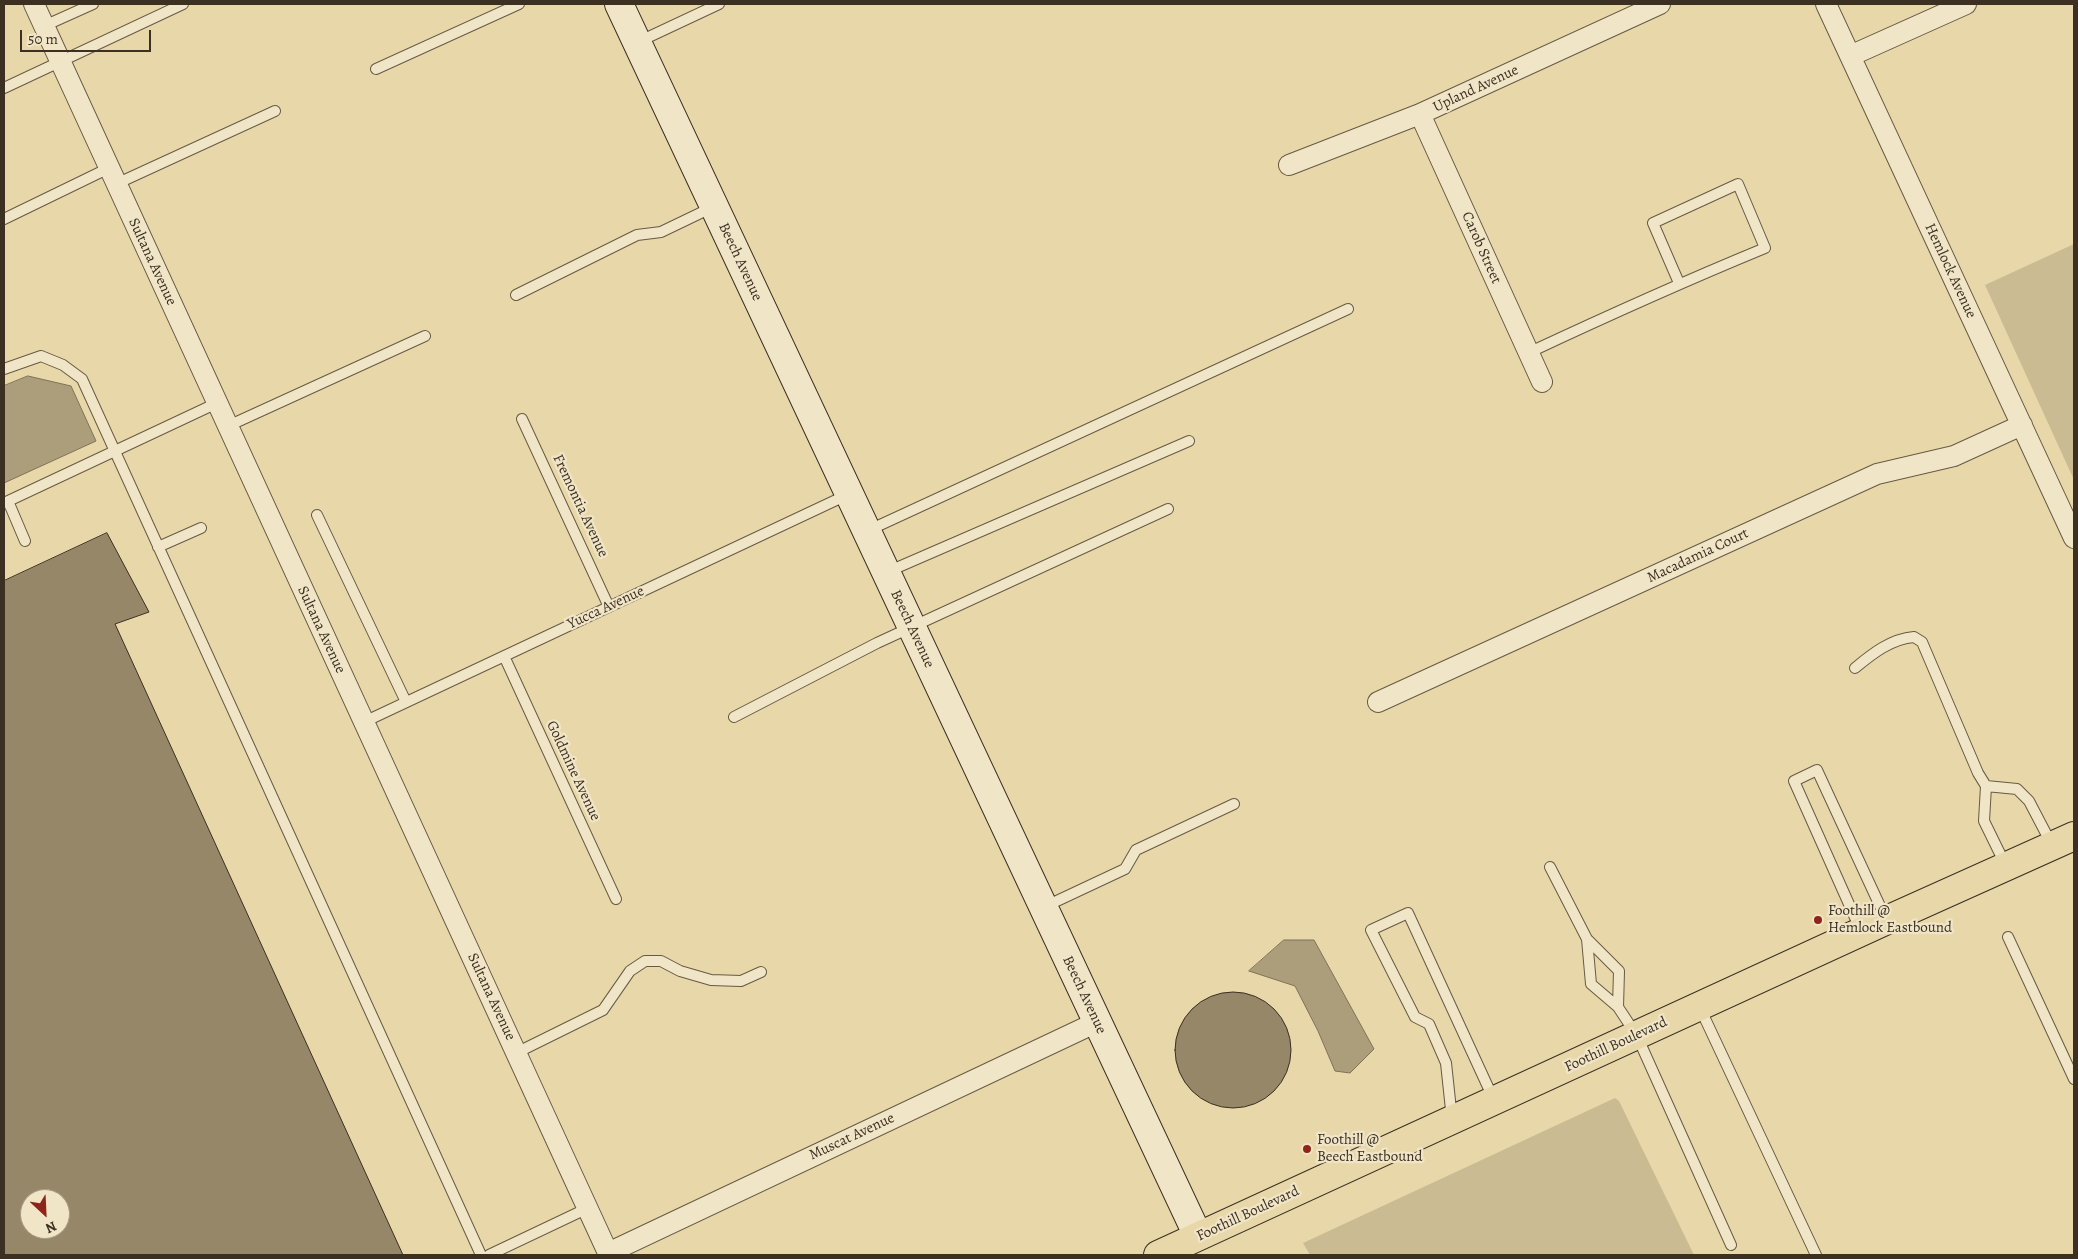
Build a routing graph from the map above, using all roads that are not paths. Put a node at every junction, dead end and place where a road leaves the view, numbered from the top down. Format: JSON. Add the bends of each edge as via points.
{"nodes":[{"id":1,"x":34,"y":4,"type":"edge"},
{"id":2,"x":92,"y":4,"type":"edge"},
{"id":3,"x":183,"y":4,"type":"edge"},
{"id":4,"x":520,"y":4,"type":"edge"},
{"id":5,"x":619,"y":4,"type":"edge"},
{"id":6,"x":719,"y":4,"type":"edge"},
{"id":7,"x":1660,"y":4,"type":"edge"},
{"id":8,"x":1826,"y":4,"type":"edge"},
{"id":9,"x":1966,"y":4,"type":"edge"},
{"id":10,"x":44,"y":26,"type":"junction"},
{"id":11,"x":637,"y":42,"type":"junction"},
{"id":12,"x":1850,"y":56,"type":"junction"},
{"id":13,"x":60,"y":62,"type":"junction"},
{"id":14,"x":376,"y":69,"type":"dead end"},
{"id":15,"x":4,"y":88,"type":"edge"},
{"id":16,"x":274,"y":111,"type":"dead end"},
{"id":17,"x":1420,"y":114,"type":"junction"},
{"id":18,"x":1289,"y":166,"type":"dead end"},
{"id":19,"x":113,"y":176,"type":"junction"},
{"id":20,"x":714,"y":207,"type":"junction"},
{"id":21,"x":4,"y":219,"type":"edge"},
{"id":22,"x":1679,"y":283,"type":"junction"},
{"id":23,"x":516,"y":295,"type":"dead end"},
{"id":24,"x":1348,"y":308,"type":"dead end"},
{"id":25,"x":425,"y":336,"type":"dead end"},
{"id":26,"x":1528,"y":353,"type":"junction"},
{"id":27,"x":4,"y":369,"type":"edge"},
{"id":28,"x":1542,"y":382,"type":"dead end"},
{"id":29,"x":217,"y":403,"type":"junction"},
{"id":30,"x":522,"y":419,"type":"dead end"},
{"id":31,"x":2022,"y":425,"type":"junction"},
{"id":32,"x":228,"y":426,"type":"junction"},
{"id":33,"x":1189,"y":441,"type":"dead end"},
{"id":34,"x":114,"y":452,"type":"junction"},
{"id":35,"x":849,"y":494,"type":"junction"},
{"id":36,"x":6,"y":502,"type":"edge"},
{"id":37,"x":1168,"y":510,"type":"dead end"},
{"id":38,"x":317,"y":515,"type":"dead end"},
{"id":39,"x":200,"y":528,"type":"dead end"},
{"id":40,"x":866,"y":531,"type":"junction"},
{"id":41,"x":2074,"y":538,"type":"edge"},
{"id":42,"x":25,"y":541,"type":"dead end"},
{"id":43,"x":158,"y":548,"type":"junction"},
{"id":44,"x":886,"y":573,"type":"junction"},
{"id":45,"x":610,"y":606,"type":"junction"},
{"id":46,"x":912,"y":628,"type":"junction"},
{"id":47,"x":504,"y":656,"type":"junction"},
{"id":48,"x":1855,"y":668,"type":"dead end"},
{"id":49,"x":406,"y":702,"type":"junction"},
{"id":50,"x":1378,"y":702,"type":"dead end"},
{"id":51,"x":734,"y":717,"type":"dead end"},
{"id":52,"x":364,"y":722,"type":"junction"},
{"id":53,"x":1986,"y":786,"type":"junction"},
{"id":54,"x":1234,"y":804,"type":"dead end"},
{"id":55,"x":2064,"y":841,"type":"edge"},
{"id":56,"x":1550,"y":867,"type":"dead end"},
{"id":57,"x":2006,"y":867,"type":"junction"},
{"id":58,"x":616,"y":899,"type":"dead end"},
{"id":59,"x":1043,"y":907,"type":"junction"},
{"id":60,"x":1887,"y":920,"type":"junction"},
{"id":61,"x":1862,"y":932,"type":"junction"},
{"id":62,"x":2008,"y":937,"type":"dead end"},
{"id":63,"x":1587,"y":939,"type":"junction"},
{"id":64,"x":761,"y":972,"type":"dead end"},
{"id":65,"x":1618,"y":1007,"type":"junction"},
{"id":66,"x":1700,"y":1007,"type":"junction"},
{"id":67,"x":1097,"y":1022,"type":"junction"},
{"id":68,"x":1637,"y":1036,"type":"junction"},
{"id":69,"x":516,"y":1053,"type":"junction"},
{"id":70,"x":2074,"y":1079,"type":"edge"},
{"id":71,"x":1495,"y":1101,"type":"junction"},
{"id":72,"x":1452,"y":1120,"type":"junction"},
{"id":73,"x":588,"y":1208,"type":"junction"},
{"id":74,"x":1731,"y":1245,"type":"dead end"},
{"id":75,"x":1199,"y":1246,"type":"edge"},
{"id":76,"x":609,"y":1254,"type":"edge"},
{"id":77,"x":481,"y":1255,"type":"edge"},
{"id":78,"x":489,"y":1255,"type":"edge"},
{"id":79,"x":1158,"y":1255,"type":"edge"},
{"id":80,"x":1816,"y":1255,"type":"edge"}],
"edges":[{"from":1,"to":10,"type":"street","name":"Sultana Avenue"},
{"from":2,"to":10,"type":"lane"},
{"from":3,"to":13,"type":"lane"},
{"from":4,"to":14,"type":"lane"},
{"from":5,"to":11,"type":"main road","name":"Beech Avenue"},
{"from":6,"to":11,"type":"lane"},
{"from":7,"to":17,"type":"street","name":"Upland Avenue"},
{"from":8,"to":12,"type":"street","name":"Hemlock Avenue"},
{"from":9,"to":12,"type":"street"},
{"from":10,"to":13,"type":"street","name":"Sultana Avenue"},
{"from":11,"to":20,"type":"main road","name":"Beech Avenue"},
{"from":12,"to":31,"type":"street","name":"Hemlock Avenue"},
{"from":13,"to":15,"type":"lane"},
{"from":13,"to":19,"type":"street","name":"Sultana Avenue"},
{"from":16,"to":19,"type":"lane"},
{"from":17,"to":18,"type":"street","name":"Upland Avenue"},
{"from":17,"to":26,"type":"street","name":"Carob Street"},
{"from":19,"to":21,"type":"lane"},
{"from":19,"to":29,"type":"street","name":"Sultana Avenue"},
{"from":20,"to":23,"type":"lane","via":[[660,232],[637,235]]},
{"from":20,"to":35,"type":"main road","name":"Beech Avenue"},
{"from":22,"to":22,"type":"lane","via":[[1653,223],[1738,184],[1765,248]]},
{"from":22,"to":26,"type":"lane"},
{"from":24,"to":40,"type":"lane"},
{"from":25,"to":32,"type":"lane"},
{"from":26,"to":28,"type":"street","name":"Carob Street"},
{"from":27,"to":34,"type":"lane","via":[[41,356],[63,365],[82,379]]},
{"from":29,"to":32,"type":"street","name":"Sultana Avenue"},
{"from":29,"to":34,"type":"lane"},
{"from":30,"to":45,"type":"lane","name":"Fremontia Avenue"},
{"from":31,"to":41,"type":"street","name":"Hemlock Avenue"},
{"from":31,"to":50,"type":"street","name":"Macadamia Court","via":[[1954,456],[1876,474]]},
{"from":32,"to":52,"type":"street","name":"Sultana Avenue"},
{"from":33,"to":44,"type":"lane"},
{"from":34,"to":36,"type":"lane"},
{"from":34,"to":43,"type":"lane"},
{"from":35,"to":40,"type":"main road","name":"Beech Avenue"},
{"from":35,"to":45,"type":"lane","name":"Yucca Avenue"},
{"from":36,"to":42,"type":"lane"},
{"from":37,"to":46,"type":"lane"},
{"from":38,"to":49,"type":"lane"},
{"from":39,"to":43,"type":"lane"},
{"from":40,"to":44,"type":"main road","name":"Beech Avenue"},
{"from":43,"to":77,"type":"lane"},
{"from":44,"to":46,"type":"main road","name":"Beech Avenue"},
{"from":45,"to":47,"type":"lane","name":"Yucca Avenue"},
{"from":46,"to":51,"type":"lane"},
{"from":46,"to":59,"type":"main road","name":"Beech Avenue"},
{"from":47,"to":49,"type":"lane","name":"Yucca Avenue"},
{"from":47,"to":58,"type":"lane","name":"Goldmine Avenue"},
{"from":48,"to":53,"type":"lane","via":[[1878,649],[1903,638],[1914,637],[1922,642]]},
{"from":49,"to":52,"type":"lane","name":"Yucca Avenue"},
{"from":52,"to":69,"type":"street","name":"Sultana Avenue"},
{"from":53,"to":55,"type":"lane","via":[[2017,789]]},
{"from":53,"to":57,"type":"lane","via":[[1984,821]]},
{"from":54,"to":59,"type":"lane","via":[[1136,850],[1125,869]]},
{"from":55,"to":57,"type":"main road","name":"Foothill Boulevard"},
{"from":56,"to":63,"type":"lane"},
{"from":57,"to":60,"type":"main road","name":"Foothill Boulevard"},
{"from":59,"to":67,"type":"main road","name":"Beech Avenue"},
{"from":60,"to":61,"type":"main road","name":"Foothill Boulevard"},
{"from":60,"to":61,"type":"lane","via":[[1817,770],[1794,781]]},
{"from":61,"to":66,"type":"main road","name":"Foothill Boulevard"},
{"from":62,"to":70,"type":"lane"},
{"from":63,"to":65,"type":"lane","via":[[1591,984]]},
{"from":63,"to":65,"type":"lane","via":[[1619,971]]},
{"from":64,"to":69,"type":"lane","via":[[741,981],[711,980],[680,971],[661,961],[645,961],[630,972],[603,1010]]},
{"from":65,"to":68,"type":"lane"},
{"from":66,"to":68,"type":"main road","name":"Foothill Boulevard"},
{"from":66,"to":80,"type":"lane"},
{"from":67,"to":75,"type":"main road","name":"Beech Avenue"},
{"from":67,"to":76,"type":"street","name":"Muscat Avenue"},
{"from":68,"to":71,"type":"main road","name":"Foothill Boulevard"},
{"from":68,"to":74,"type":"lane"},
{"from":69,"to":73,"type":"street","name":"Sultana Avenue"},
{"from":71,"to":72,"type":"main road","name":"Foothill Boulevard"},
{"from":71,"to":72,"type":"lane","via":[[1408,913],[1372,930],[1415,1017],[1429,1024],[1446,1063]]},
{"from":72,"to":75,"type":"main road","name":"Foothill Boulevard"},
{"from":73,"to":76,"type":"street","name":"Sultana Avenue"},
{"from":73,"to":78,"type":"lane"},
{"from":75,"to":79,"type":"main road","name":"Foothill Boulevard"}]}
